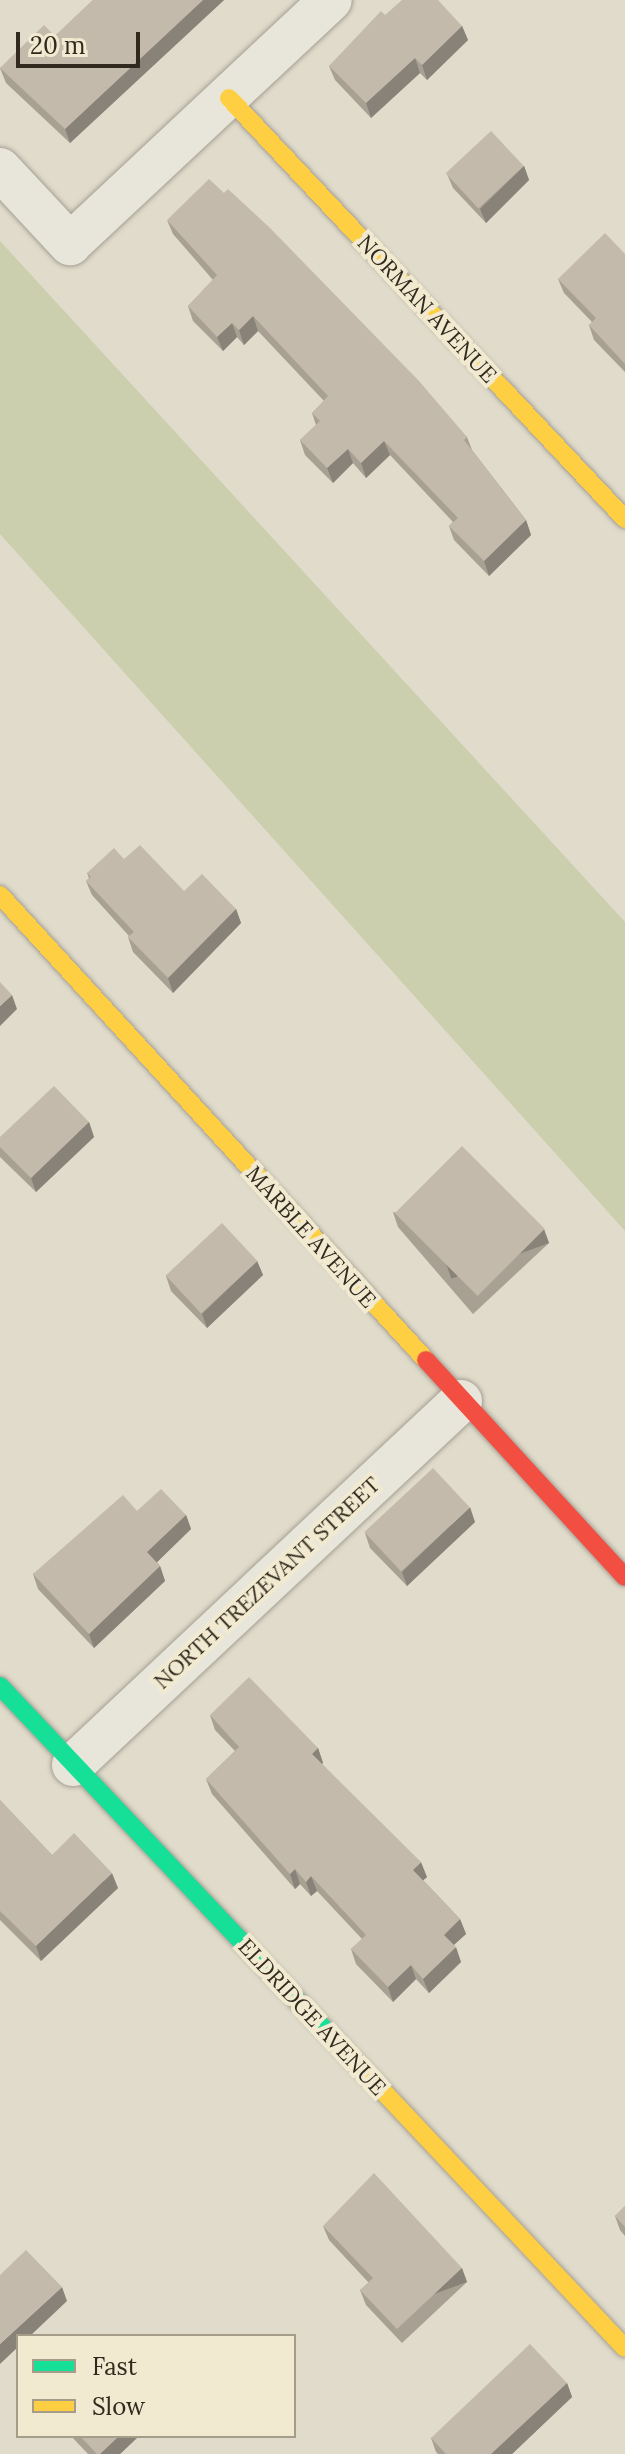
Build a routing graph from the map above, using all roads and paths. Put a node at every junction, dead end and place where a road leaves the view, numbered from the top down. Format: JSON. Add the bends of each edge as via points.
{"nodes":[{"id":1,"x":331,"y":0,"type":"edge"},
{"id":2,"x":229,"y":98,"type":"junction"},
{"id":3,"x":0,"y":169,"type":"edge"},
{"id":4,"x":625,"y":519,"type":"edge"},
{"id":5,"x":0,"y":895,"type":"edge"},
{"id":6,"x":461,"y":1401,"type":"junction"},
{"id":7,"x":625,"y":1577,"type":"edge"},
{"id":8,"x":0,"y":1686,"type":"edge"},
{"id":9,"x":73,"y":1765,"type":"junction"},
{"id":10,"x":625,"y":2348,"type":"edge"}],
"edges":[{"from":1,"to":2,"type":"street"},
{"from":2,"to":3,"type":"street","via":[[70,244]]},
{"from":2,"to":4,"type":"street","name":"NORMAN AVENUE"},
{"from":5,"to":6,"type":"street","name":"MARBLE AVENUE"},
{"from":6,"to":7,"type":"street","name":"MARBLE AVENUE"},
{"from":6,"to":9,"type":"street","name":"NORTH TREZEVANT STREET"},
{"from":8,"to":9,"type":"street","name":"ELDRIDGE AVENUE"},
{"from":9,"to":10,"type":"street","name":"ELDRIDGE AVENUE"}]}
